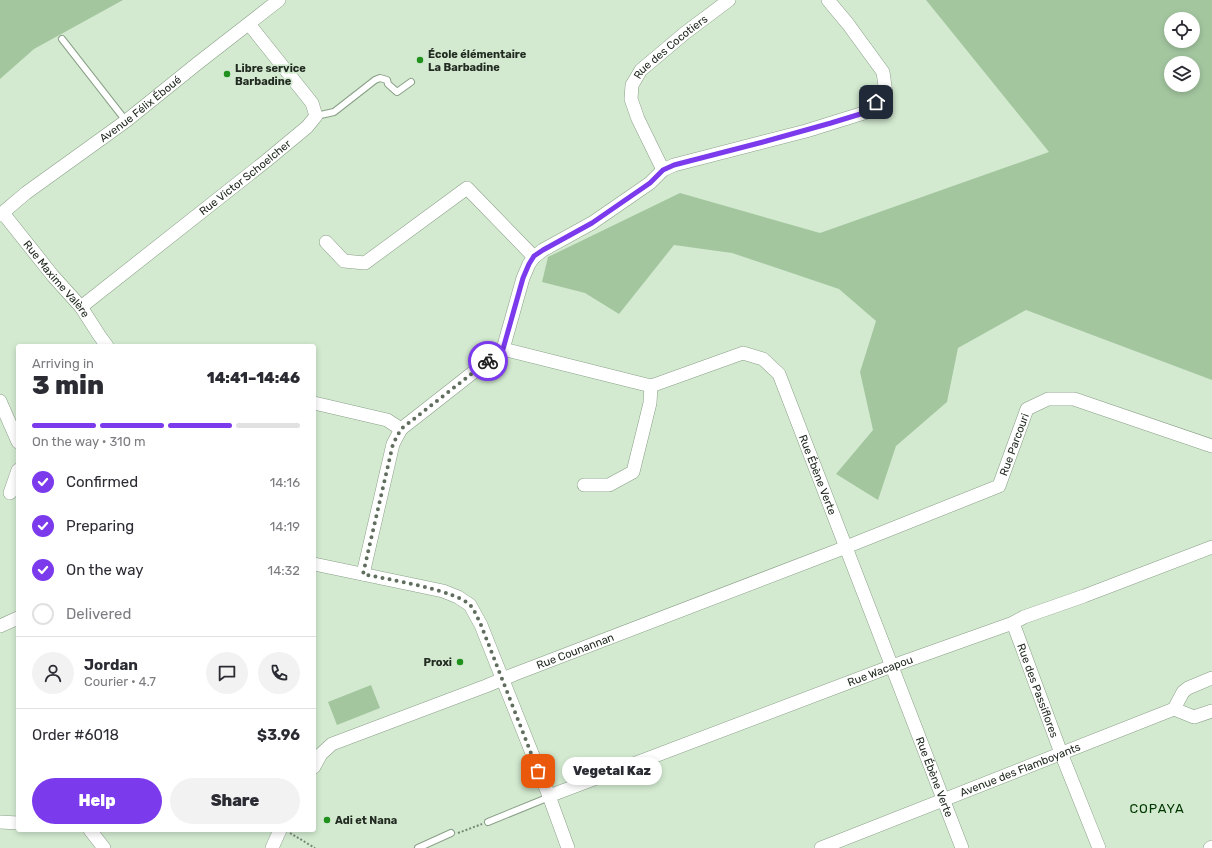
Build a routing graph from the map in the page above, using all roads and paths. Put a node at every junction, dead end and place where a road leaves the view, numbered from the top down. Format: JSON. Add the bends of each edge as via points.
{"nodes":[{"id":1,"x":279,"y":0,"type":"edge"},
{"id":2,"x":730,"y":0,"type":"edge"},
{"id":3,"x":828,"y":0,"type":"edge"},
{"id":4,"x":249,"y":24,"type":"junction"},
{"id":5,"x":62,"y":39,"type":"dead end"},
{"id":6,"x":411,"y":82,"type":"dead end"},
{"id":7,"x":316,"y":116,"type":"junction"},
{"id":8,"x":126,"y":121,"type":"junction"},
{"id":9,"x":663,"y":170,"type":"junction"},
{"id":10,"x":2,"y":214,"type":"edge"},
{"id":11,"x":326,"y":242,"type":"dead end"},
{"id":12,"x":534,"y":256,"type":"junction"},
{"id":13,"x":81,"y":307,"type":"junction"},
{"id":14,"x":106,"y":344,"type":"edge"},
{"id":15,"x":503,"y":349,"type":"junction"},
{"id":16,"x":651,"y":386,"type":"junction"},
{"id":17,"x":0,"y":401,"type":"edge"},
{"id":18,"x":316,"y":403,"type":"edge"},
{"id":19,"x":401,"y":429,"type":"junction"},
{"id":20,"x":16,"y":437,"type":"edge"},
{"id":21,"x":1212,"y":446,"type":"edge"},
{"id":22,"x":16,"y":476,"type":"edge"},
{"id":23,"x":584,"y":485,"type":"dead end"},
{"id":24,"x":9,"y":495,"type":"edge"},
{"id":25,"x":846,"y":547,"type":"junction"},
{"id":26,"x":1212,"y":547,"type":"edge"},
{"id":27,"x":316,"y":564,"type":"edge"},
{"id":28,"x":363,"y":574,"type":"junction"},
{"id":29,"x":16,"y":619,"type":"edge"},
{"id":30,"x":1013,"y":623,"type":"junction"},
{"id":31,"x":0,"y":626,"type":"edge"},
{"id":32,"x":892,"y":666,"type":"junction"},
{"id":33,"x":1212,"y":678,"type":"edge"},
{"id":34,"x":502,"y":680,"type":"junction"},
{"id":35,"x":1174,"y":709,"type":"junction"},
{"id":36,"x":1212,"y":711,"type":"edge"},
{"id":37,"x":1061,"y":753,"type":"junction"},
{"id":38,"x":316,"y":763,"type":"edge"},
{"id":39,"x":549,"y":796,"type":"junction"},
{"id":40,"x":944,"y":800,"type":"junction"},
{"id":41,"x":0,"y":822,"type":"edge"},
{"id":42,"x":488,"y":822,"type":"joint"},
{"id":43,"x":16,"y":823,"type":"edge"},
{"id":44,"x":92,"y":832,"type":"edge"},
{"id":45,"x":279,"y":832,"type":"edge"},
{"id":46,"x":288,"y":832,"type":"edge"},
{"id":47,"x":451,"y":833,"type":"joint"},
{"id":48,"x":104,"y":848,"type":"edge"},
{"id":49,"x":272,"y":848,"type":"edge"},
{"id":50,"x":315,"y":848,"type":"edge"},
{"id":51,"x":418,"y":848,"type":"edge"},
{"id":52,"x":568,"y":848,"type":"edge"},
{"id":53,"x":821,"y":848,"type":"edge"},
{"id":54,"x":962,"y":848,"type":"edge"},
{"id":55,"x":1099,"y":848,"type":"edge"}],
"edges":[{"from":1,"to":4,"type":"street","name":"Avenue Félix Éboué"},
{"from":2,"to":9,"type":"street","name":"Rue des Cocotiers","via":[[641,70],[632,84],[631,99],[638,119]]},
{"from":3,"to":9,"type":"street","via":[[883,72],[886,93],[867,112]]},
{"from":4,"to":7,"type":"street","via":[[312,103]]},
{"from":4,"to":8,"type":"street","name":"Avenue Félix Éboué"},
{"from":5,"to":8,"type":"lane"},
{"from":6,"to":7,"type":"lane","via":[[396,92],[386,80],[380,78],[334,112]]},
{"from":7,"to":13,"type":"street","name":"Rue Victor Schoelcher","via":[[308,127]]},
{"from":8,"to":10,"type":"street","name":"Avenue Félix Éboué"},
{"from":9,"to":12,"type":"street","via":[[650,183],[592,223]]},
{"from":10,"to":13,"type":"street","name":"Rue Maxime Valère"},
{"from":11,"to":12,"type":"street","via":[[344,261],[365,263],[468,188]]},
{"from":12,"to":15,"type":"street","via":[[523,278]]},
{"from":13,"to":14,"type":"street","name":"Rue Maxime Valère"},
{"from":15,"to":16,"type":"street"},
{"from":15,"to":19,"type":"street"},
{"from":16,"to":23,"type":"street","via":[[650,403],[633,472],[609,485]]},
{"from":16,"to":25,"type":"street","name":"Rue Ébène Verte","via":[[743,353],[763,359],[779,374]]},
{"from":17,"to":20,"type":"street"},
{"from":18,"to":19,"type":"street","via":[[387,420]]},
{"from":19,"to":28,"type":"street","via":[[393,444]]},
{"from":21,"to":25,"type":"street","name":"Rue Parcouri","via":[[1074,399],[1048,399],[1027,409],[999,486]]},
{"from":22,"to":24,"type":"street"},
{"from":25,"to":32,"type":"street","name":"Rue Ébène Verte"},
{"from":25,"to":34,"type":"street","name":"Rue Counannan"},
{"from":26,"to":30,"type":"street","name":"Rue Wacapou"},
{"from":27,"to":28,"type":"street"},
{"from":28,"to":34,"type":"street","via":[[443,591],[470,605],[481,625]]},
{"from":29,"to":31,"type":"street"},
{"from":30,"to":32,"type":"street","name":"Rue Wacapou"},
{"from":30,"to":37,"type":"street","name":"Rue des Passiflores"},
{"from":32,"to":39,"type":"street","name":"Rue Wacapou"},
{"from":32,"to":40,"type":"street","name":"Rue Ébène Verte"},
{"from":33,"to":35,"type":"street","via":[[1183,692]]},
{"from":34,"to":38,"type":"street","name":"Rue Counannan","via":[[332,744],[321,754]]},
{"from":34,"to":39,"type":"street"},
{"from":35,"to":36,"type":"street","via":[[1194,717]]},
{"from":35,"to":37,"type":"street","name":"Avenue des Flamboyants"},
{"from":37,"to":40,"type":"street","name":"Avenue des Flamboyants"},
{"from":37,"to":55,"type":"street","name":"Rue des Passiflores"},
{"from":39,"to":42,"type":"lane"},
{"from":39,"to":52,"type":"street"},
{"from":40,"to":53,"type":"street","name":"Avenue des Flamboyants"},
{"from":40,"to":54,"type":"street","name":"Rue Ébène Verte"},
{"from":41,"to":43,"type":"street"},
{"from":42,"to":47,"type":"path","via":[[459,833]]},
{"from":44,"to":48,"type":"street"},
{"from":45,"to":49,"type":"street"},
{"from":46,"to":50,"type":"path"},
{"from":47,"to":51,"type":"lane"}]}
